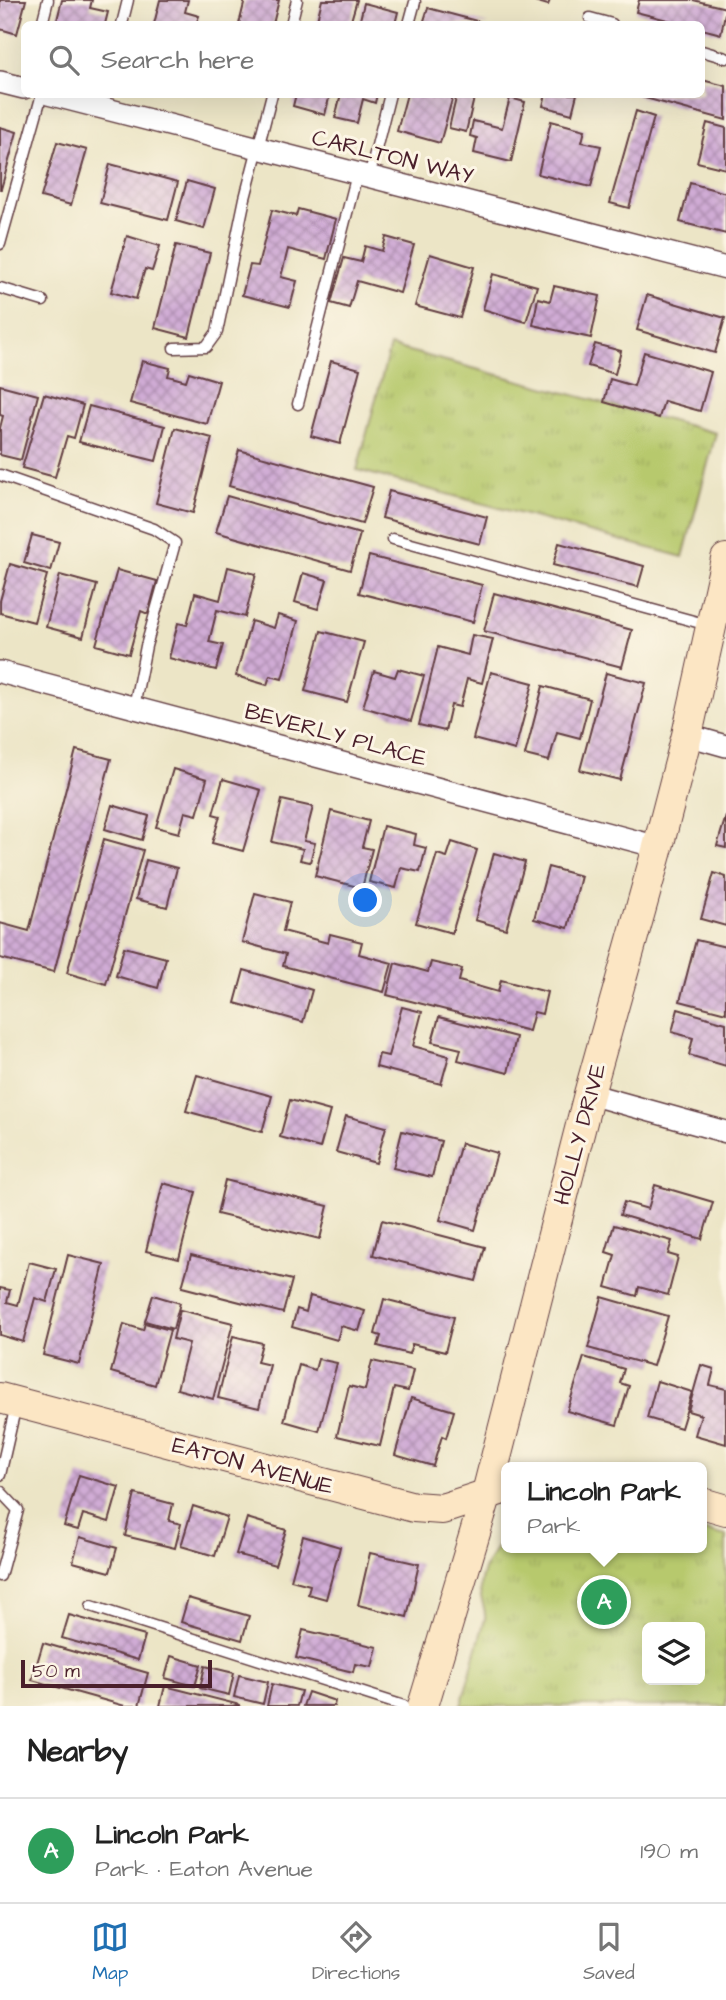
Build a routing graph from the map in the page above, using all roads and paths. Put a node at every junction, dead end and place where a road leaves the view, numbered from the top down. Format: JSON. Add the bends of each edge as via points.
{"nodes":[{"id":1,"x":48,"y":0,"type":"edge"},
{"id":2,"x":128,"y":0,"type":"edge"},
{"id":3,"x":298,"y":0,"type":"edge"},
{"id":4,"x":415,"y":2,"type":"edge"},
{"id":5,"x":590,"y":18,"type":"dead end"},
{"id":6,"x":43,"y":21,"type":"edge"},
{"id":7,"x":123,"y":21,"type":"edge"},
{"id":8,"x":292,"y":21,"type":"edge"},
{"id":9,"x":410,"y":21,"type":"edge"},
{"id":10,"x":601,"y":21,"type":"edge"},
{"id":11,"x":705,"y":52,"type":"edge"},
{"id":12,"x":726,"y":58,"type":"edge"},
{"id":13,"x":0,"y":82,"type":"edge"},
{"id":14,"x":21,"y":87,"type":"edge"},
{"id":15,"x":41,"y":98,"type":"edge"},
{"id":16,"x":76,"y":98,"type":"edge"},
{"id":17,"x":271,"y":98,"type":"edge"},
{"id":18,"x":389,"y":98,"type":"edge"},
{"id":19,"x":104,"y":102,"type":"edge"},
{"id":20,"x":258,"y":149,"type":"junction"},
{"id":21,"x":363,"y":175,"type":"junction"},
{"id":22,"x":0,"y":244,"type":"edge"},
{"id":23,"x":726,"y":268,"type":"edge"},
{"id":24,"x":0,"y":288,"type":"edge"},
{"id":25,"x":43,"y":300,"type":"dead end"},
{"id":26,"x":174,"y":348,"type":"dead end"},
{"id":27,"x":298,"y":404,"type":"dead end"},
{"id":28,"x":0,"y":475,"type":"edge"},
{"id":29,"x":393,"y":539,"type":"dead end"},
{"id":30,"x":726,"y":559,"type":"edge"},
{"id":31,"x":711,"y":626,"type":"junction"},
{"id":32,"x":0,"y":672,"type":"edge"},
{"id":33,"x":134,"y":707,"type":"junction"},
{"id":34,"x":687,"y":735,"type":"junction"},
{"id":35,"x":726,"y":746,"type":"edge"},
{"id":36,"x":658,"y":847,"type":"junction"},
{"id":37,"x":589,"y":1094,"type":"junction"},
{"id":38,"x":726,"y":1132,"type":"edge"},
{"id":39,"x":8,"y":1400,"type":"edge"},
{"id":40,"x":503,"y":1462,"type":"edge"},
{"id":41,"x":501,"y":1470,"type":"edge"},
{"id":42,"x":0,"y":1475,"type":"edge"},
{"id":43,"x":0,"y":1491,"type":"edge"},
{"id":44,"x":496,"y":1491,"type":"edge"},
{"id":45,"x":707,"y":1504,"type":"edge"},
{"id":46,"x":726,"y":1510,"type":"edge"},
{"id":47,"x":0,"y":1576,"type":"edge"},
{"id":48,"x":91,"y":1606,"type":"dead end"},
{"id":49,"x":404,"y":1706,"type":"edge"},
{"id":50,"x":422,"y":1706,"type":"edge"}],
"edges":[{"from":1,"to":6,"type":"lane"},
{"from":2,"to":7,"type":"lane"},
{"from":3,"to":8,"type":"lane"},
{"from":4,"to":9,"type":"lane"},
{"from":5,"to":10,"type":"lane"},
{"from":11,"to":12,"type":"lane"},
{"from":13,"to":14,"type":"street"},
{"from":15,"to":22,"type":"lane"},
{"from":16,"to":19,"type":"street","name":"CARLTON WAY"},
{"from":17,"to":20,"type":"lane"},
{"from":18,"to":21,"type":"lane"},
{"from":19,"to":20,"type":"street","name":"CARLTON WAY"},
{"from":20,"to":21,"type":"street","name":"CARLTON WAY"},
{"from":20,"to":26,"type":"lane","via":[[216,332],[206,347]]},
{"from":21,"to":23,"type":"street","name":"CARLTON WAY"},
{"from":21,"to":27,"type":"lane"},
{"from":24,"to":25,"type":"lane"},
{"from":28,"to":33,"type":"lane","via":[[154,529],[175,543]]},
{"from":29,"to":31,"type":"lane"},
{"from":30,"to":31,"type":"street","name":"HOLLY DRIVE"},
{"from":31,"to":34,"type":"street","name":"HOLLY DRIVE"},
{"from":32,"to":33,"type":"street","name":"BEVERLY PLACE"},
{"from":33,"to":36,"type":"street","name":"BEVERLY PLACE"},
{"from":34,"to":35,"type":"street"},
{"from":34,"to":36,"type":"street","name":"HOLLY DRIVE"},
{"from":36,"to":37,"type":"street","name":"HOLLY DRIVE"},
{"from":37,"to":38,"type":"street"},
{"from":37,"to":40,"type":"street","name":"HOLLY DRIVE"},
{"from":39,"to":42,"type":"lane"},
{"from":39,"to":44,"type":"street","name":"EATON AVENUE","via":[[414,1507],[442,1509]]},
{"from":41,"to":44,"type":"street","name":"HOLLY DRIVE"},
{"from":43,"to":47,"type":"lane","via":[[18,1510]]},
{"from":44,"to":50,"type":"street","name":"HOLLY DRIVE"},
{"from":45,"to":46,"type":"street"},
{"from":48,"to":49,"type":"lane"}]}
